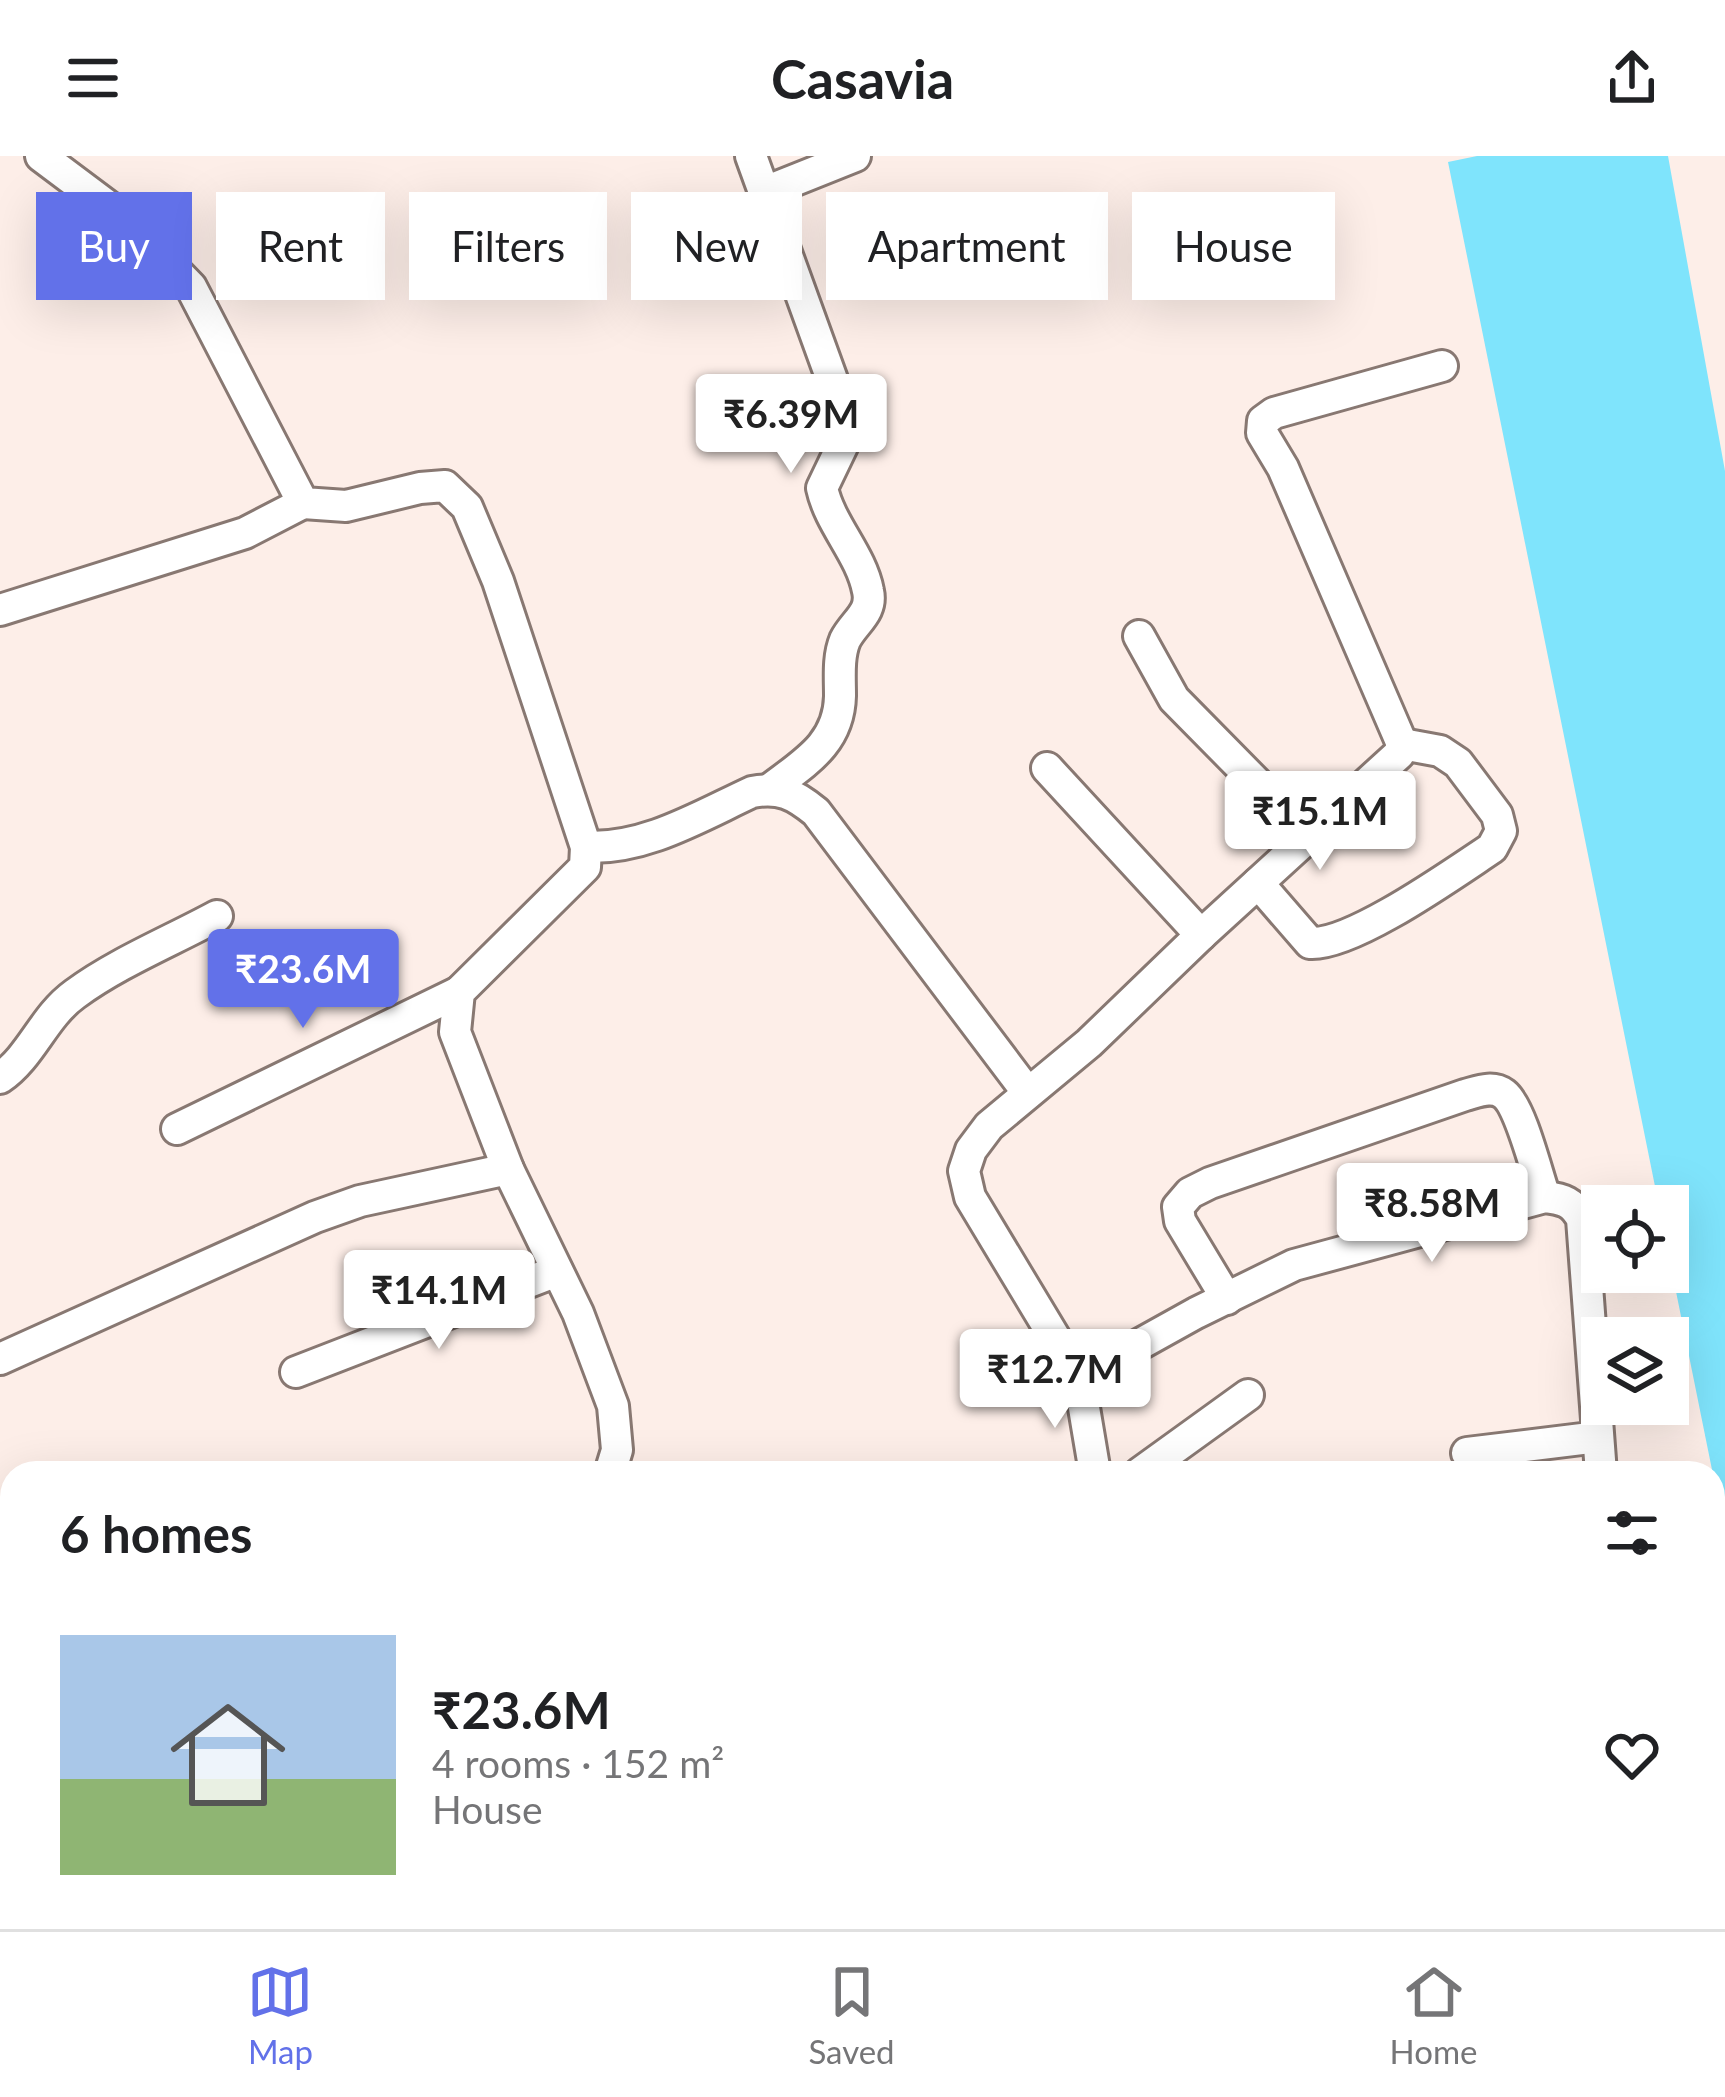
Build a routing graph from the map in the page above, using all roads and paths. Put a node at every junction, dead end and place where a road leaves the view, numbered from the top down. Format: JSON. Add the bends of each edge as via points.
{"nodes":[{"id":1,"x":41,"y":156,"type":"edge"},
{"id":2,"x":752,"y":156,"type":"edge"},
{"id":3,"x":855,"y":156,"type":"edge"},
{"id":4,"x":765,"y":192,"type":"joint"},
{"id":5,"x":802,"y":295,"type":"edge"},
{"id":6,"x":1442,"y":366,"type":"dead end"},
{"id":7,"x":303,"y":503,"type":"junction"},
{"id":8,"x":0,"y":610,"type":"edge"},
{"id":9,"x":1139,"y":636,"type":"dead end"},
{"id":10,"x":1402,"y":744,"type":"junction"},
{"id":11,"x":1047,"y":768,"type":"dead end"},
{"id":12,"x":770,"y":789,"type":"junction"},
{"id":13,"x":1311,"y":838,"type":"junction"},
{"id":14,"x":586,"y":847,"type":"junction"},
{"id":15,"x":1258,"y":884,"type":"junction"},
{"id":16,"x":217,"y":916,"type":"dead end"},
{"id":17,"x":1201,"y":935,"type":"junction"},
{"id":18,"x":459,"y":992,"type":"junction"},
{"id":19,"x":0,"y":1078,"type":"edge"},
{"id":20,"x":1028,"y":1093,"type":"junction"},
{"id":21,"x":177,"y":1129,"type":"dead end"},
{"id":22,"x":508,"y":1169,"type":"junction"},
{"id":23,"x":1545,"y":1197,"type":"junction"},
{"id":24,"x":557,"y":1270,"type":"junction"},
{"id":25,"x":1227,"y":1299,"type":"junction"},
{"id":26,"x":0,"y":1359,"type":"edge"},
{"id":27,"x":296,"y":1372,"type":"dead end"},
{"id":28,"x":1079,"y":1378,"type":"junction"},
{"id":29,"x":1248,"y":1395,"type":"dead end"},
{"id":30,"x":1598,"y":1437,"type":"junction"},
{"id":31,"x":1466,"y":1453,"type":"dead end"},
{"id":32,"x":614,"y":1461,"type":"edge"},
{"id":33,"x":1093,"y":1461,"type":"edge"},
{"id":34,"x":1157,"y":1461,"type":"edge"},
{"id":35,"x":1600,"y":1461,"type":"edge"}],
"edges":[{"from":1,"to":7,"type":"street","via":[[125,219],[191,287]]},
{"from":2,"to":4,"type":"street"},
{"from":3,"to":4,"type":"street"},
{"from":5,"to":12,"type":"street","via":[[847,421],[822,488],[869,607],[840,658],[833,733]]},
{"from":6,"to":10,"type":"street","via":[[1263,422]]},
{"from":7,"to":8,"type":"street","via":[[245,533]]},
{"from":7,"to":14,"type":"street","via":[[346,506],[446,486],[467,507]]},
{"from":9,"to":13,"type":"street","via":[[1174,699]]},
{"from":10,"to":13,"type":"street","via":[[1392,763]]},
{"from":10,"to":15,"type":"street","via":[[1458,763],[1497,815],[1501,831],[1492,848],[1322,944],[1310,943]]},
{"from":11,"to":17,"type":"street"},
{"from":12,"to":14,"type":"street","via":[[638,842]]},
{"from":12,"to":20,"type":"street","via":[[794,794],[816,812]]},
{"from":13,"to":15,"type":"street"},
{"from":14,"to":18,"type":"street","via":[[586,867]]},
{"from":15,"to":17,"type":"street"},
{"from":16,"to":19,"type":"street","via":[[74,994],[21,1064]]},
{"from":17,"to":20,"type":"street"},
{"from":18,"to":21,"type":"street"},
{"from":18,"to":22,"type":"street","via":[[455,1032]]},
{"from":20,"to":28,"type":"street","via":[[989,1126],[964,1172],[970,1198]]},
{"from":22,"to":24,"type":"street"},
{"from":22,"to":26,"type":"street","via":[[315,1217]]},
{"from":23,"to":25,"type":"street","via":[[1294,1265]]},
{"from":23,"to":25,"type":"street","via":[[1504,1093],[1465,1095],[1190,1193],[1178,1207],[1180,1220]]},
{"from":23,"to":30,"type":"street","via":[[1563,1199],[1582,1219]]},
{"from":24,"to":27,"type":"street"},
{"from":24,"to":32,"type":"street","via":[[613,1406]]},
{"from":25,"to":28,"type":"street"},
{"from":28,"to":33,"type":"street"},
{"from":29,"to":34,"type":"street"},
{"from":30,"to":31,"type":"street"},
{"from":30,"to":35,"type":"street"}]}
